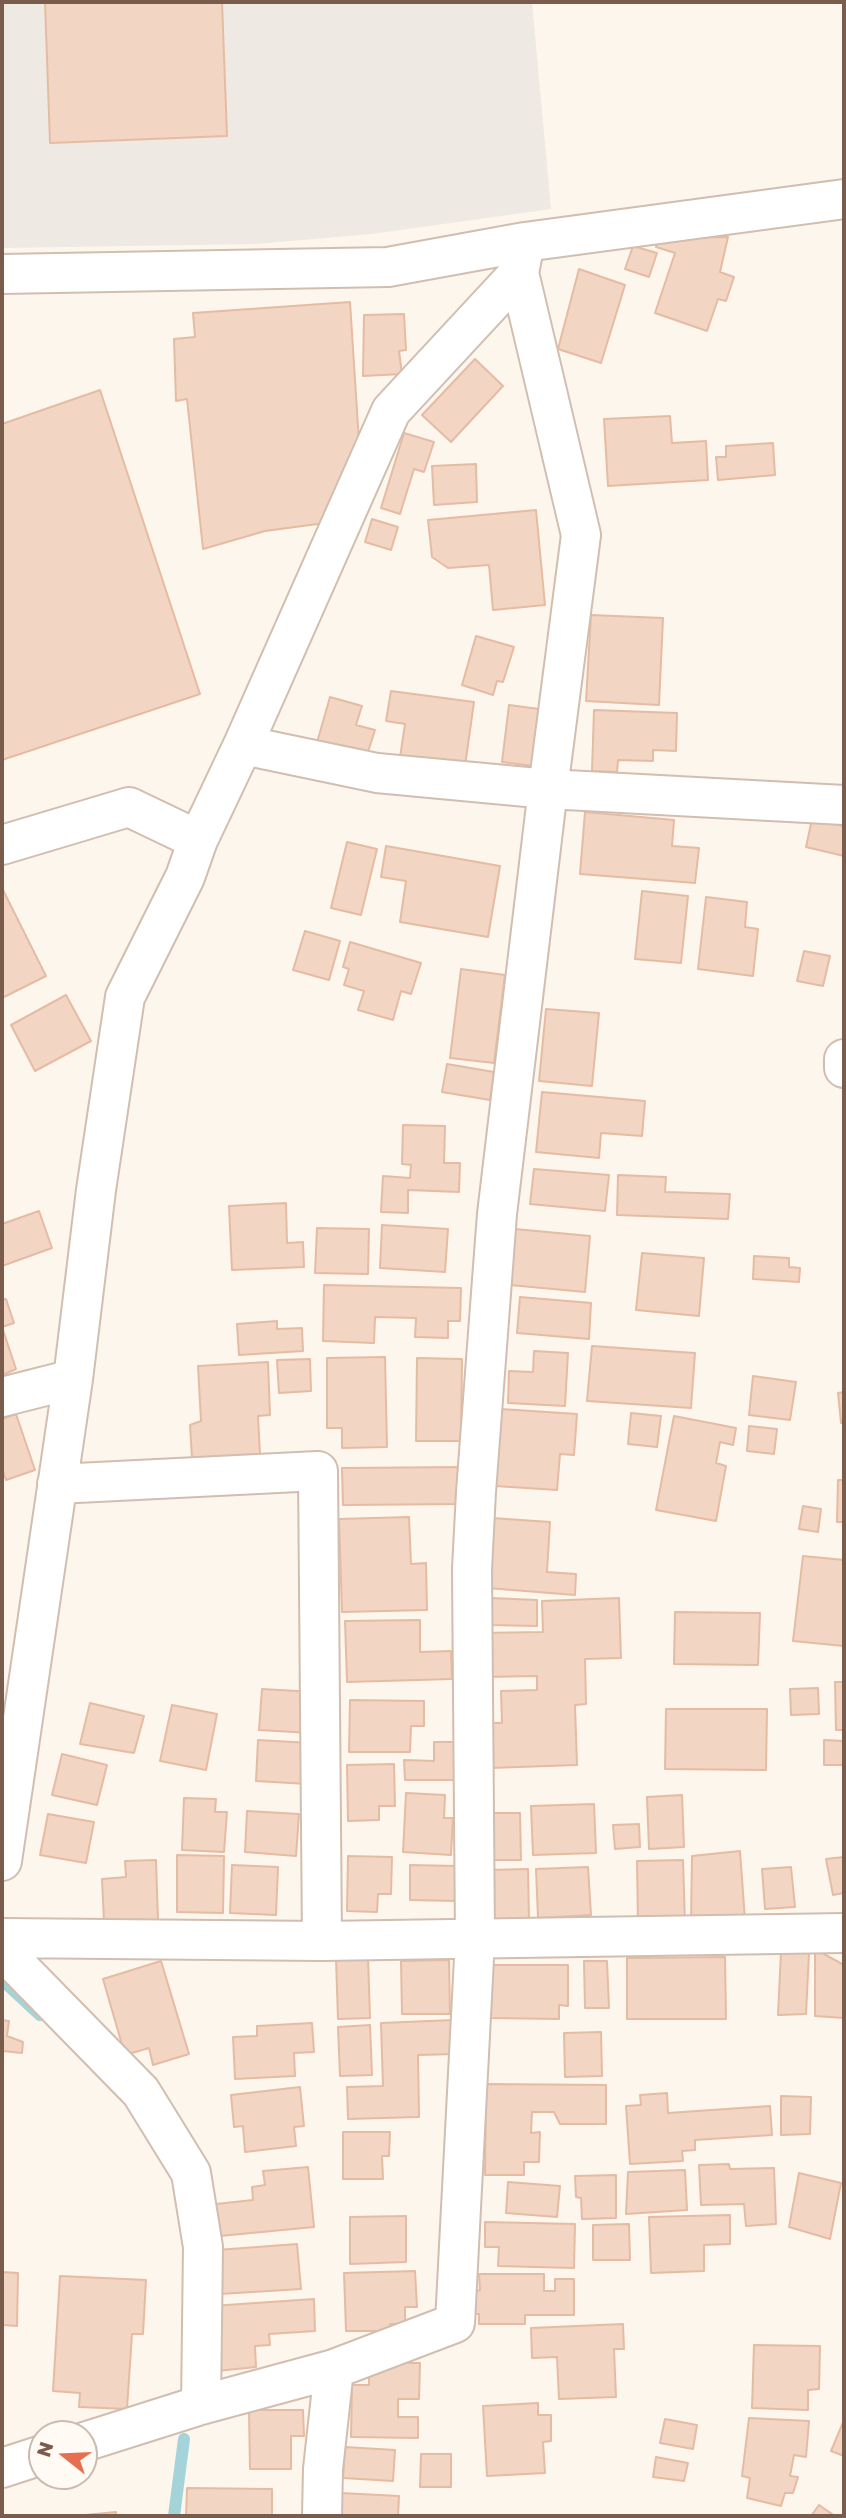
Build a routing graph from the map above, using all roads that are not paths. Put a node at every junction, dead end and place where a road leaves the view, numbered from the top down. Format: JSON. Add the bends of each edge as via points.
{"nodes":[{"id":1,"x":844,"y":199,"type":"edge"},
{"id":2,"x":522,"y":258,"type":"junction"},
{"id":3,"x":2,"y":274,"type":"edge"},
{"id":4,"x":243,"y":745,"type":"junction"},
{"id":5,"x":548,"y":789,"type":"junction"},
{"id":6,"x":844,"y":805,"type":"edge"},
{"id":7,"x":198,"y":840,"type":"junction"},
{"id":8,"x":2,"y":845,"type":"edge"},
{"id":9,"x":844,"y":1059,"type":"edge"},
{"id":10,"x":844,"y":1068,"type":"edge"},
{"id":11,"x":73,"y":1379,"type":"junction"},
{"id":12,"x":2,"y":1396,"type":"edge"},
{"id":13,"x":57,"y":1484,"type":"junction"},
{"id":14,"x":2,"y":1861,"type":"edge"},
{"id":15,"x":844,"y":1933,"type":"edge"},
{"id":16,"x":2,"y":1938,"type":"edge"},
{"id":17,"x":475,"y":1939,"type":"junction"},
{"id":18,"x":322,"y":1941,"type":"junction"},
{"id":19,"x":2,"y":1950,"type":"edge"},
{"id":20,"x":334,"y":2369,"type":"junction"},
{"id":21,"x":201,"y":2405,"type":"junction"},
{"id":22,"x":98,"y":2438,"type":"edge"},
{"id":23,"x":28,"y":2460,"type":"edge"},
{"id":24,"x":2,"y":2468,"type":"edge"},
{"id":25,"x":322,"y":2516,"type":"edge"}],
"edges":[{"from":1,"to":2,"type":"street"},
{"from":2,"to":3,"type":"street","via":[[388,268]]},
{"from":2,"to":4,"type":"street","via":[[391,411]]},
{"from":2,"to":5,"type":"street","via":[[581,535]]},
{"from":4,"to":5,"type":"street","via":[[377,773]]},
{"from":4,"to":7,"type":"street"},
{"from":5,"to":6,"type":"street"},
{"from":5,"to":17,"type":"street","via":[[498,1214],[476,1492],[472,1569]]},
{"from":7,"to":8,"type":"street","via":[[129,807]]},
{"from":7,"to":11,"type":"street","via":[[185,877],[125,997]]},
{"from":9,"to":10,"type":"street"},
{"from":11,"to":12,"type":"street"},
{"from":11,"to":13,"type":"street"},
{"from":13,"to":14,"type":"street"},
{"from":13,"to":18,"type":"street","via":[[318,1471]]},
{"from":15,"to":17,"type":"street"},
{"from":16,"to":18,"type":"street"},
{"from":17,"to":18,"type":"street"},
{"from":17,"to":20,"type":"street","via":[[455,2322]]},
{"from":19,"to":21,"type":"street","via":[[141,2092],[191,2173],[203,2247]]},
{"from":20,"to":21,"type":"street"},
{"from":20,"to":25,"type":"street"},
{"from":21,"to":22,"type":"street"},
{"from":23,"to":24,"type":"street"}]}
